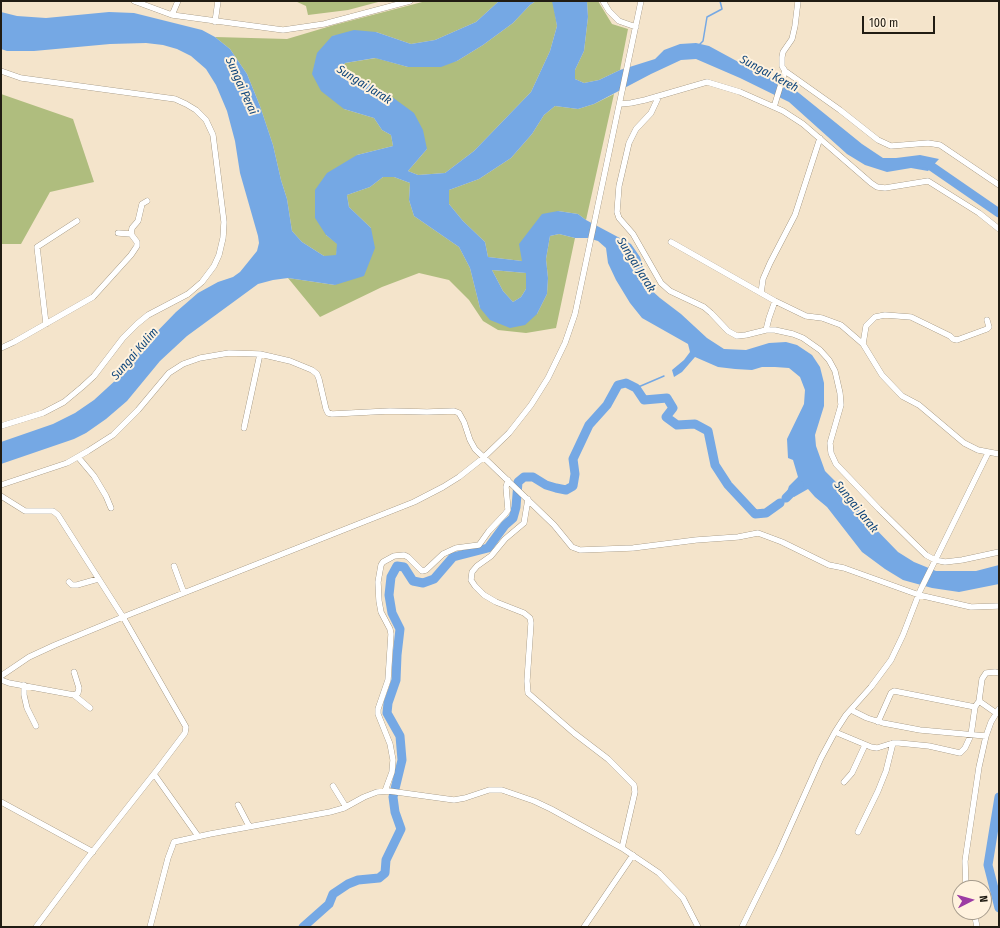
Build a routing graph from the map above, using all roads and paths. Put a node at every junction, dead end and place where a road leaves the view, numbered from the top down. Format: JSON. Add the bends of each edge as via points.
{"nodes":[{"id":1,"x":134,"y":1,"type":"edge"},
{"id":2,"x":178,"y":1,"type":"edge"},
{"id":3,"x":218,"y":1,"type":"edge"},
{"id":4,"x":410,"y":1,"type":"edge"},
{"id":5,"x":603,"y":1,"type":"edge"},
{"id":6,"x":641,"y":1,"type":"edge"},
{"id":7,"x":798,"y":1,"type":"edge"},
{"id":8,"x":172,"y":15,"type":"junction"},
{"id":9,"x":215,"y":22,"type":"junction"},
{"id":10,"x":636,"y":27,"type":"junction"},
{"id":11,"x":1,"y":71,"type":"edge"},
{"id":12,"x":785,"y":71,"type":"junction"},
{"id":13,"x":659,"y":96,"type":"junction"},
{"id":14,"x":620,"y":102,"type":"junction"},
{"id":15,"x":775,"y":105,"type":"junction"},
{"id":16,"x":820,"y":138,"type":"junction"},
{"id":17,"x":999,"y":185,"type":"edge"},
{"id":18,"x":147,"y":201,"type":"dead end"},
{"id":19,"x":77,"y":221,"type":"dead end"},
{"id":20,"x":999,"y":229,"type":"edge"},
{"id":21,"x":118,"y":233,"type":"dead end"},
{"id":22,"x":131,"y":234,"type":"junction"},
{"id":23,"x":671,"y":242,"type":"dead end"},
{"id":24,"x":761,"y":293,"type":"junction"},
{"id":25,"x":775,"y":301,"type":"junction"},
{"id":26,"x":987,"y":320,"type":"dead end"},
{"id":27,"x":46,"y":324,"type":"junction"},
{"id":28,"x":766,"y":330,"type":"junction"},
{"id":29,"x":863,"y":344,"type":"junction"},
{"id":30,"x":1,"y":348,"type":"edge"},
{"id":31,"x":260,"y":354,"type":"junction"},
{"id":32,"x":1,"y":426,"type":"edge"},
{"id":33,"x":244,"y":428,"type":"dead end"},
{"id":34,"x":988,"y":453,"type":"junction"},
{"id":35,"x":999,"y":454,"type":"edge"},
{"id":36,"x":78,"y":456,"type":"junction"},
{"id":37,"x":483,"y":458,"type":"junction"},
{"id":38,"x":510,"y":481,"type":"junction"},
{"id":39,"x":1,"y":485,"type":"edge"},
{"id":40,"x":1,"y":496,"type":"edge"},
{"id":41,"x":526,"y":497,"type":"junction"},
{"id":42,"x":111,"y":508,"type":"dead end"},
{"id":43,"x":999,"y":552,"type":"edge"},
{"id":44,"x":935,"y":560,"type":"junction"},
{"id":45,"x":174,"y":566,"type":"dead end"},
{"id":46,"x":98,"y":578,"type":"junction"},
{"id":47,"x":69,"y":582,"type":"dead end"},
{"id":48,"x":184,"y":593,"type":"junction"},
{"id":49,"x":919,"y":593,"type":"junction"},
{"id":50,"x":999,"y":606,"type":"edge"},
{"id":51,"x":123,"y":617,"type":"junction"},
{"id":52,"x":74,"y":672,"type":"dead end"},
{"id":53,"x":999,"y":673,"type":"edge"},
{"id":54,"x":1,"y":676,"type":"edge"},
{"id":55,"x":1,"y":680,"type":"edge"},
{"id":56,"x":24,"y":685,"type":"junction"},
{"id":57,"x":74,"y":695,"type":"junction"},
{"id":58,"x":979,"y":701,"type":"junction"},
{"id":59,"x":975,"y":707,"type":"junction"},
{"id":60,"x":90,"y":708,"type":"dead end"},
{"id":61,"x":851,"y":710,"type":"junction"},
{"id":62,"x":998,"y":711,"type":"edge"},
{"id":63,"x":878,"y":722,"type":"junction"},
{"id":64,"x":36,"y":726,"type":"dead end"},
{"id":65,"x":835,"y":732,"type":"junction"},
{"id":66,"x":971,"y":735,"type":"junction"},
{"id":67,"x":986,"y":736,"type":"junction"},
{"id":68,"x":893,"y":743,"type":"junction"},
{"id":69,"x":865,"y":745,"type":"junction"},
{"id":70,"x":154,"y":774,"type":"junction"},
{"id":71,"x":844,"y":782,"type":"dead end"},
{"id":72,"x":333,"y":786,"type":"dead end"},
{"id":73,"x":387,"y":791,"type":"junction"},
{"id":74,"x":1,"y":802,"type":"edge"},
{"id":75,"x":238,"y":805,"type":"dead end"},
{"id":76,"x":346,"y":807,"type":"junction"},
{"id":77,"x":249,"y":826,"type":"junction"},
{"id":78,"x":858,"y":832,"type":"dead end"},
{"id":79,"x":198,"y":836,"type":"junction"},
{"id":80,"x":622,"y":848,"type":"junction"},
{"id":81,"x":93,"y":852,"type":"junction"},
{"id":82,"x":633,"y":856,"type":"junction"},
{"id":83,"x":966,"y":880,"type":"edge"},
{"id":84,"x":36,"y":927,"type":"edge"},
{"id":85,"x":150,"y":927,"type":"edge"},
{"id":86,"x":584,"y":927,"type":"edge"},
{"id":87,"x":698,"y":927,"type":"edge"},
{"id":88,"x":742,"y":927,"type":"edge"}],
"edges":[{"from":1,"to":8,"type":"street"},
{"from":2,"to":8,"type":"street"},
{"from":3,"to":9,"type":"street"},
{"from":4,"to":9,"type":"street","via":[[324,24],[283,30]]},
{"from":5,"to":10,"type":"street","via":[[619,21]]},
{"from":6,"to":10,"type":"street"},
{"from":7,"to":12,"type":"street","via":[[792,39],[782,57]]},
{"from":8,"to":9,"type":"street"},
{"from":10,"to":14,"type":"street"},
{"from":11,"to":32,"type":"street","via":[[21,78],[175,99],[196,110],[206,120],[213,135],[224,222],[219,255],[202,282],[188,294],[148,315],[137,324],[94,376],[64,402]]},
{"from":12,"to":15,"type":"street"},
{"from":12,"to":17,"type":"street","via":[[878,140],[890,146],[928,143],[940,145]]},
{"from":13,"to":14,"type":"street","via":[[631,103]]},
{"from":13,"to":15,"type":"street","via":[[707,82]]},
{"from":13,"to":28,"type":"street","via":[[651,113],[636,129],[629,143],[619,186],[619,218],[633,234],[662,283],[670,291],[704,307],[728,331],[737,336]]},
{"from":14,"to":37,"type":"street","via":[[575,314],[565,343],[531,405],[509,433]]},
{"from":15,"to":16,"type":"street"},
{"from":16,"to":20,"type":"street","via":[[878,187],[928,181],[979,213]]},
{"from":16,"to":24,"type":"street","via":[[795,215],[763,279]]},
{"from":18,"to":22,"type":"street","via":[[142,204],[138,221]]},
{"from":19,"to":27,"type":"street","via":[[38,247]]},
{"from":21,"to":22,"type":"street"},
{"from":22,"to":27,"type":"street","via":[[137,246],[93,297]]},
{"from":23,"to":24,"type":"street"},
{"from":24,"to":25,"type":"street"},
{"from":25,"to":28,"type":"street"},
{"from":25,"to":29,"type":"street","via":[[806,316],[836,322]]},
{"from":26,"to":29,"type":"street","via":[[987,329],[958,340],[911,317],[885,315],[875,318],[866,326]]},
{"from":27,"to":30,"type":"street"},
{"from":28,"to":44,"type":"street","via":[[803,338],[829,360],[835,371],[841,405],[830,443],[836,464],[918,548]]},
{"from":29,"to":34,"type":"street","via":[[882,375],[902,396],[919,405],[964,443]]},
{"from":31,"to":33,"type":"street"},
{"from":31,"to":36,"type":"street","via":[[229,354],[200,358],[183,364],[169,373],[138,410],[113,434]]},
{"from":31,"to":37,"type":"street","via":[[290,361],[317,374],[328,413],[459,413],[470,440]]},
{"from":34,"to":35,"type":"street"},
{"from":34,"to":44,"type":"street"},
{"from":36,"to":39,"type":"street","via":[[66,463]]},
{"from":36,"to":42,"type":"street","via":[[106,496]]},
{"from":37,"to":38,"type":"street"},
{"from":37,"to":48,"type":"street","via":[[459,477],[414,502]]},
{"from":38,"to":41,"type":"street"},
{"from":38,"to":73,"type":"street","via":[[506,487],[508,510],[478,545],[456,548],[443,554],[422,572],[404,555],[394,556],[381,565],[378,582],[379,601],[391,634],[388,680],[378,709],[393,760]]},
{"from":40,"to":46,"type":"street","via":[[25,510],[53,511],[58,515]]},
{"from":41,"to":49,"type":"street","via":[[572,546],[580,550],[634,548],[758,533],[829,565]]},
{"from":41,"to":80,"type":"street","via":[[524,523],[505,539],[491,556],[476,566],[471,580],[484,595],[530,618],[528,693],[608,759],[634,785],[635,792]]},
{"from":43,"to":44,"type":"street","via":[[962,560]]},
{"from":44,"to":49,"type":"street"},
{"from":45,"to":48,"type":"street"},
{"from":46,"to":47,"type":"street","via":[[77,585]]},
{"from":46,"to":51,"type":"street"},
{"from":48,"to":51,"type":"street"},
{"from":49,"to":50,"type":"street","via":[[971,607]]},
{"from":49,"to":61,"type":"street","via":[[891,660]]},
{"from":51,"to":54,"type":"street","via":[[29,657]]},
{"from":51,"to":70,"type":"street","via":[[186,728],[185,733]]},
{"from":52,"to":57,"type":"street","via":[[79,688],[78,693]]},
{"from":53,"to":58,"type":"street","via":[[986,673],[982,679]]},
{"from":55,"to":56,"type":"street"},
{"from":56,"to":57,"type":"street"},
{"from":56,"to":64,"type":"street","via":[[27,708]]},
{"from":57,"to":60,"type":"street"},
{"from":58,"to":59,"type":"street"},
{"from":58,"to":62,"type":"street"},
{"from":59,"to":63,"type":"street","via":[[894,691]]},
{"from":59,"to":66,"type":"street"},
{"from":61,"to":63,"type":"street"},
{"from":61,"to":65,"type":"street"},
{"from":62,"to":67,"type":"street"},
{"from":63,"to":66,"type":"street","via":[[920,730]]},
{"from":65,"to":69,"type":"street"},
{"from":65,"to":88,"type":"street"},
{"from":66,"to":67,"type":"street"},
{"from":66,"to":68,"type":"street","via":[[960,753],[929,746]]},
{"from":67,"to":83,"type":"street","via":[[965,861]]},
{"from":68,"to":69,"type":"street","via":[[877,748]]},
{"from":68,"to":78,"type":"street","via":[[886,771]]},
{"from":69,"to":71,"type":"street","via":[[852,773]]},
{"from":70,"to":79,"type":"street"},
{"from":70,"to":81,"type":"street"},
{"from":72,"to":76,"type":"street"},
{"from":73,"to":76,"type":"street","via":[[364,797]]},
{"from":73,"to":80,"type":"street","via":[[454,800],[489,790],[502,790],[551,809]]},
{"from":74,"to":81,"type":"street"},
{"from":75,"to":77,"type":"street"},
{"from":76,"to":77,"type":"street"},
{"from":77,"to":79,"type":"street"},
{"from":79,"to":85,"type":"street","via":[[174,842]]},
{"from":80,"to":82,"type":"street"},
{"from":81,"to":84,"type":"street"},
{"from":82,"to":86,"type":"street"},
{"from":82,"to":87,"type":"street","via":[[670,883],[683,898]]}]}
